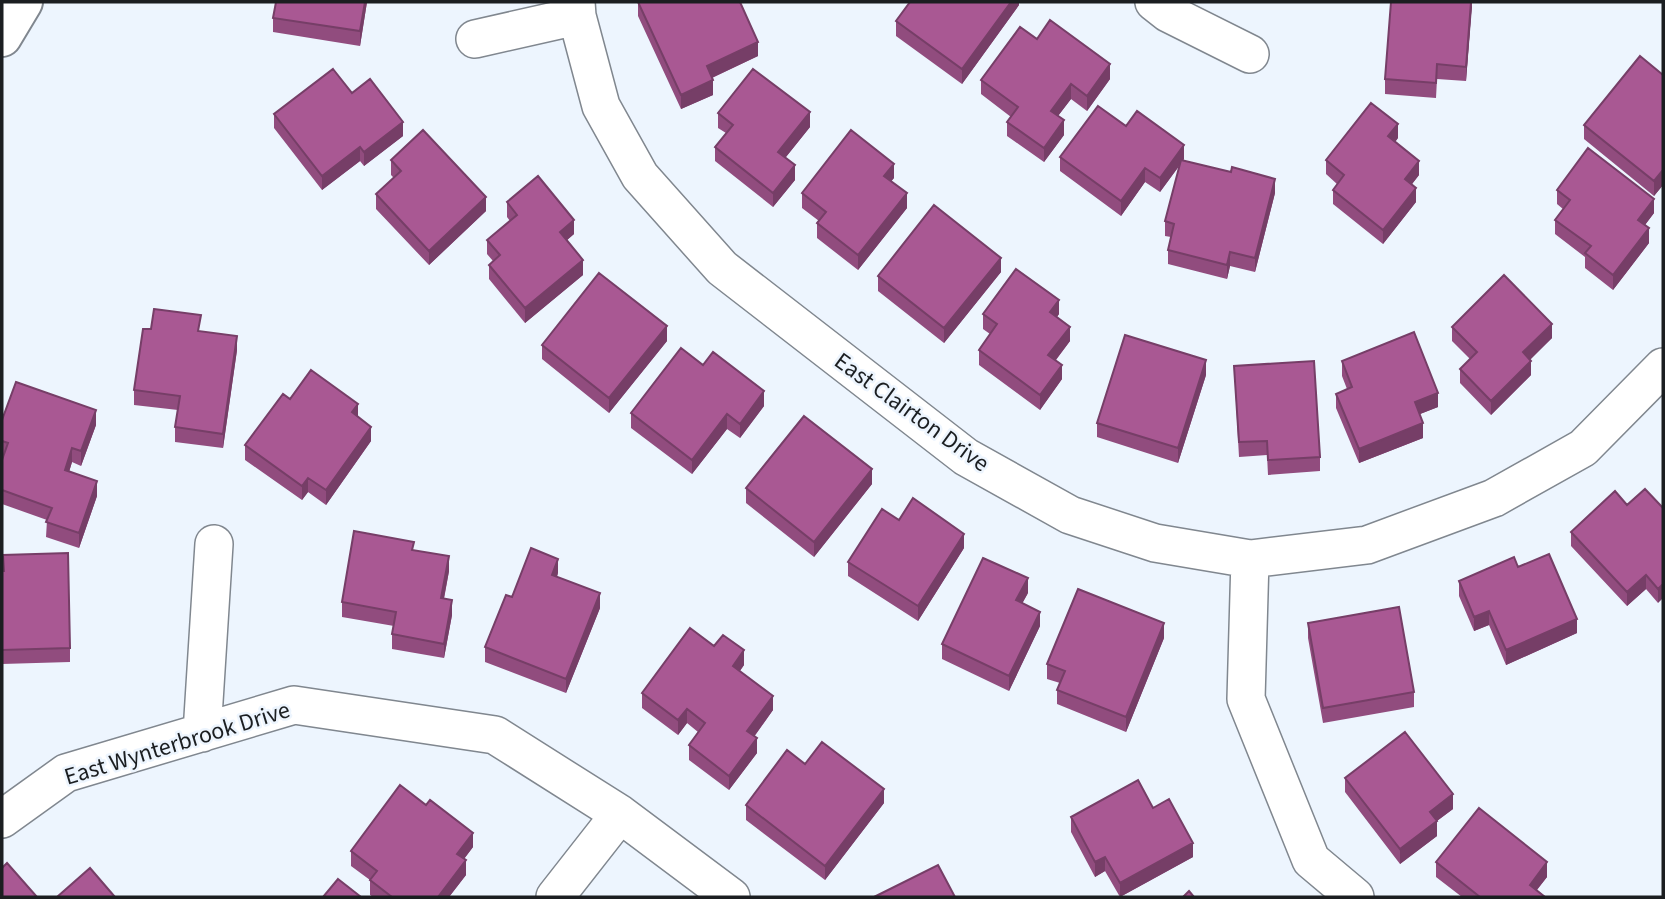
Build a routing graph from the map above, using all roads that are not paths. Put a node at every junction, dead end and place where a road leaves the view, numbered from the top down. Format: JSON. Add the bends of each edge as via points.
{"nodes":[{"id":1,"x":23,"y":2,"type":"edge"},
{"id":2,"x":1154,"y":2,"type":"edge"},
{"id":3,"x":576,"y":9,"type":"edge"},
{"id":4,"x":2,"y":37,"type":"edge"},
{"id":5,"x":475,"y":39,"type":"dead end"},
{"id":6,"x":1250,"y":54,"type":"dead end"},
{"id":7,"x":1663,"y":368,"type":"edge"},
{"id":8,"x":214,"y":544,"type":"dead end"},
{"id":9,"x":1250,"y":559,"type":"junction"},
{"id":10,"x":202,"y":733,"type":"junction"},
{"id":11,"x":620,"y":814,"type":"junction"},
{"id":12,"x":2,"y":819,"type":"edge"},
{"id":13,"x":555,"y":897,"type":"edge"},
{"id":14,"x":731,"y":897,"type":"edge"},
{"id":15,"x":1355,"y":897,"type":"edge"}],
"edges":[{"from":1,"to":4,"type":"main road"},
{"from":2,"to":6,"type":"street"},
{"from":3,"to":5,"type":"street"},
{"from":3,"to":9,"type":"street","name":"East Clairton Drive","via":[[601,106],[640,176],[722,268],[966,457],[1070,515],[1155,543]]},
{"from":7,"to":9,"type":"street","name":"East Clairton Drive","via":[[1583,447],[1494,498],[1367,545]]},
{"from":8,"to":10,"type":"street"},
{"from":9,"to":15,"type":"street","via":[[1246,699],[1311,860]]},
{"from":10,"to":11,"type":"street","name":"East Wynterbrook Drive","via":[[294,705],[495,735]]},
{"from":10,"to":12,"type":"street","name":"East Wynterbrook Drive","via":[[66,773]]},
{"from":11,"to":13,"type":"street"},
{"from":11,"to":14,"type":"street","name":"East Wynterbrook Drive"}]}
